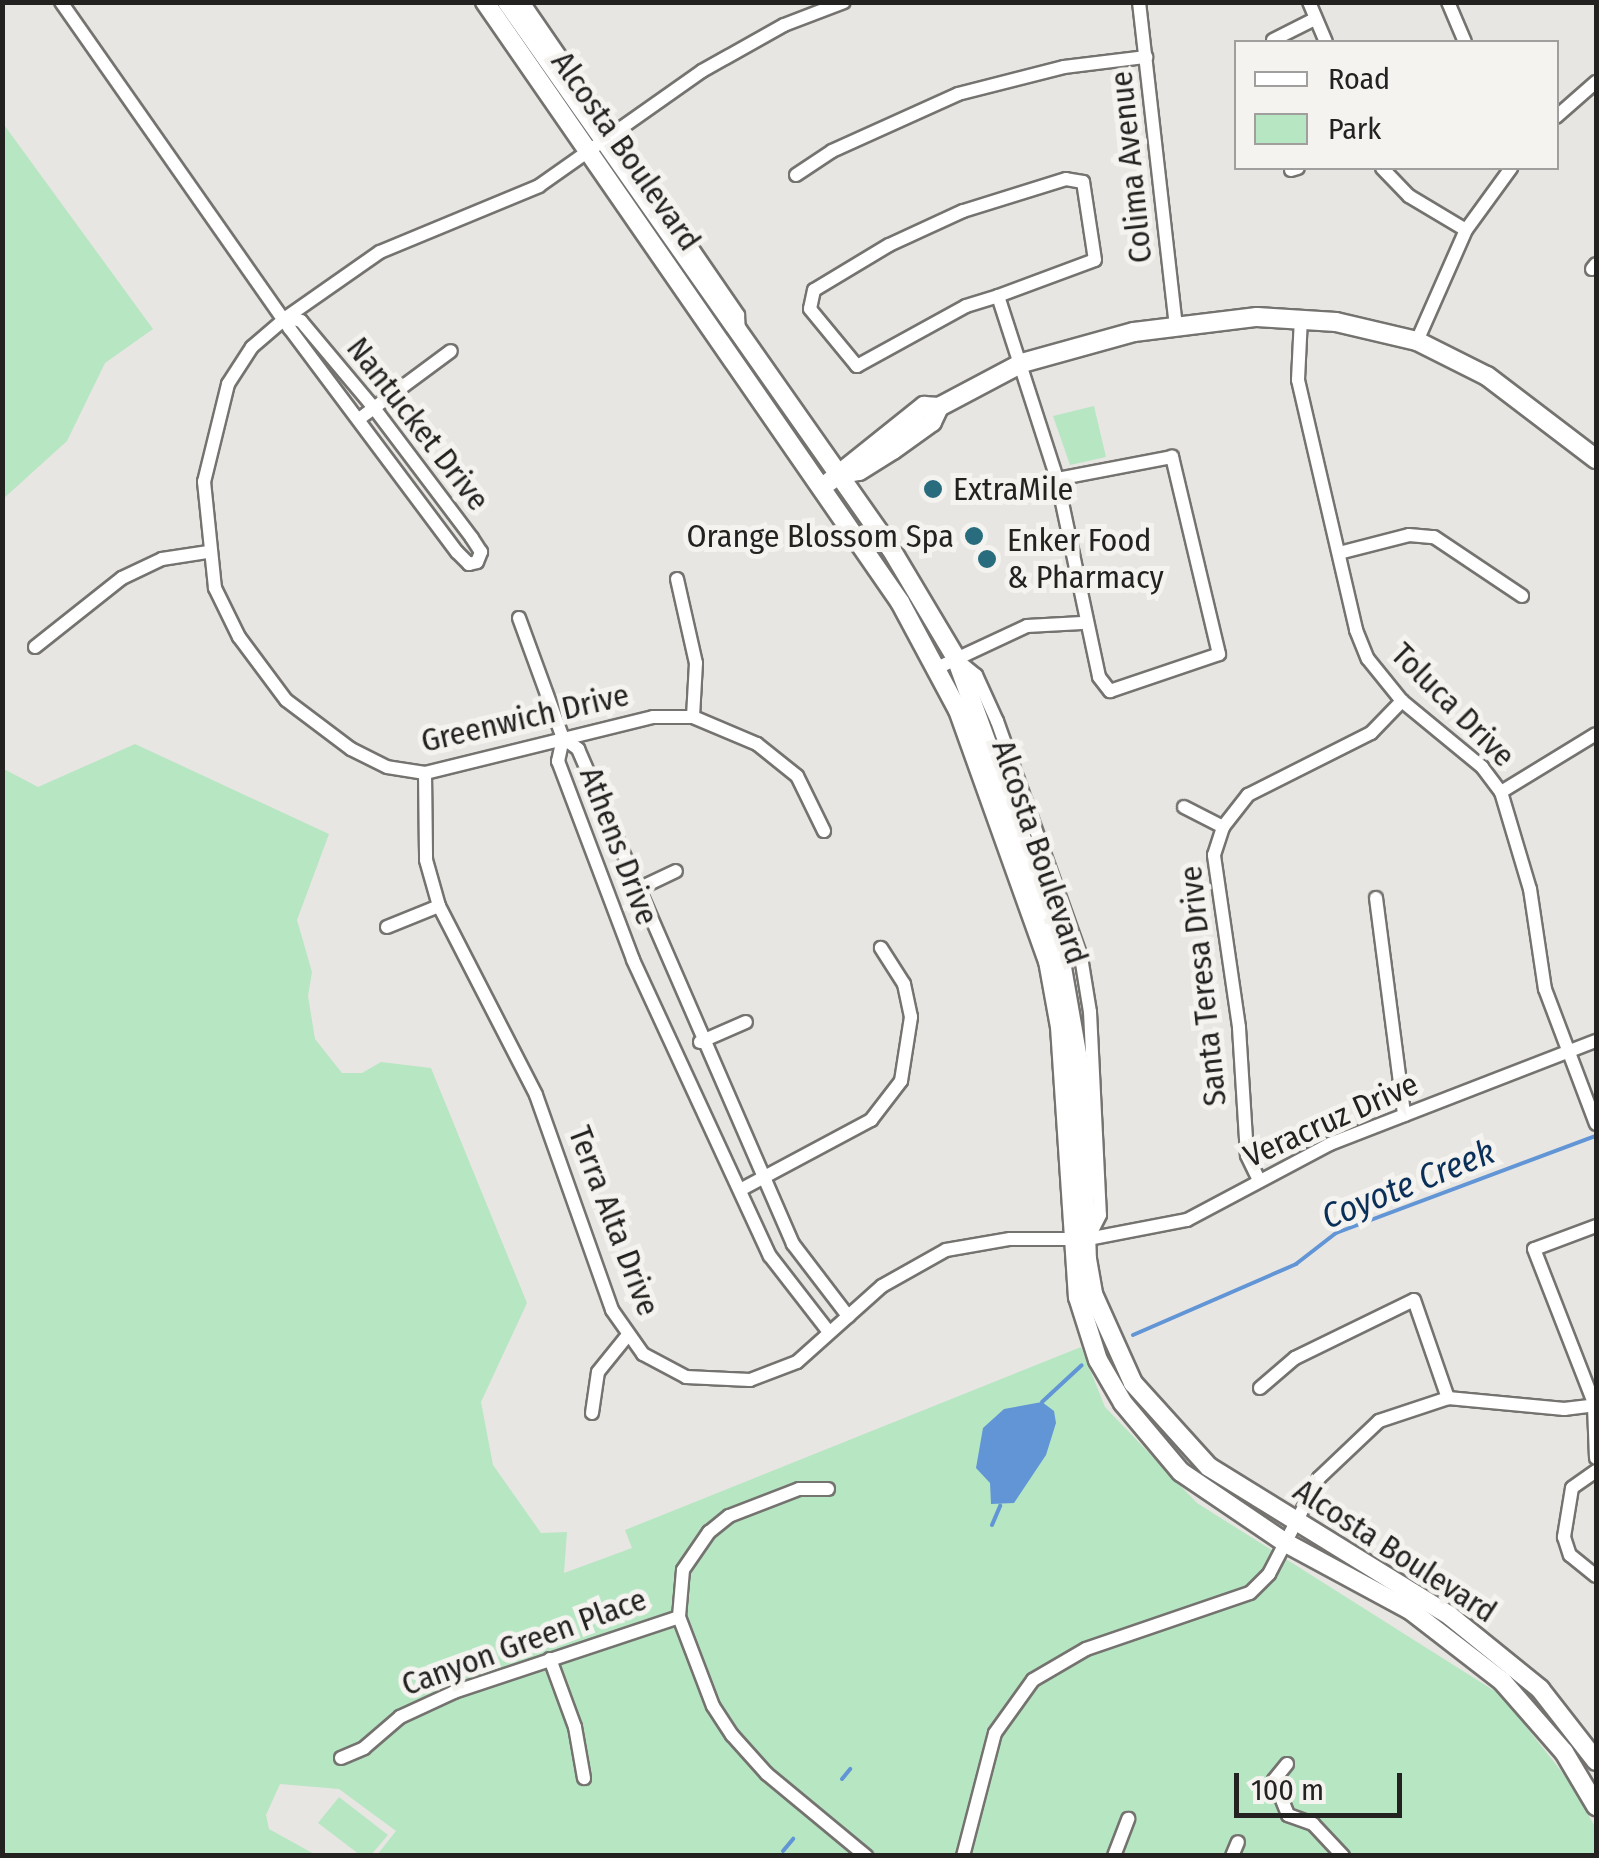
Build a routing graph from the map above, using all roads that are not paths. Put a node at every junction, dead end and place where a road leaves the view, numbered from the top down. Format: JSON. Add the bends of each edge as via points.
{"nodes":[{"id":1,"x":61,"y":2,"type":"edge"},
{"id":2,"x":486,"y":2,"type":"edge"},
{"id":3,"x":507,"y":2,"type":"edge"},
{"id":4,"x":523,"y":2,"type":"edge"},
{"id":5,"x":844,"y":2,"type":"edge"},
{"id":6,"x":1140,"y":2,"type":"edge"},
{"id":7,"x":1309,"y":2,"type":"edge"},
{"id":8,"x":1448,"y":2,"type":"edge"},
{"id":9,"x":1315,"y":19,"type":"junction"},
{"id":10,"x":1272,"y":40,"type":"edge"},
{"id":11,"x":1325,"y":40,"type":"edge"},
{"id":12,"x":1464,"y":40,"type":"edge"},
{"id":13,"x":1146,"y":57,"type":"junction"},
{"id":14,"x":1596,"y":82,"type":"edge"},
{"id":15,"x":1559,"y":113,"type":"edge"},
{"id":16,"x":604,"y":144,"type":"junction"},
{"id":17,"x":1384,"y":170,"type":"edge"},
{"id":18,"x":1510,"y":170,"type":"edge"},
{"id":19,"x":796,"y":175,"type":"dead end"},
{"id":20,"x":1466,"y":230,"type":"junction"},
{"id":21,"x":998,"y":296,"type":"junction"},
{"id":22,"x":287,"y":317,"type":"junction"},
{"id":23,"x":1300,"y":318,"type":"junction"},
{"id":24,"x":1176,"y":326,"type":"junction"},
{"id":25,"x":1416,"y":341,"type":"junction"},
{"id":26,"x":451,"y":351,"type":"dead end"},
{"id":27,"x":1022,"y":363,"type":"junction"},
{"id":28,"x":374,"y":408,"type":"junction"},
{"id":29,"x":359,"y":419,"type":"junction"},
{"id":30,"x":1596,"y":459,"type":"edge"},
{"id":31,"x":424,"y":473,"type":"junction"},
{"id":32,"x":838,"y":475,"type":"junction"},
{"id":33,"x":1056,"y":479,"type":"junction"},
{"id":34,"x":408,"y":485,"type":"junction"},
{"id":35,"x":822,"y":487,"type":"junction"},
{"id":36,"x":208,"y":552,"type":"junction"},
{"id":37,"x":1339,"y":553,"type":"junction"},
{"id":38,"x":676,"y":579,"type":"dead end"},
{"id":39,"x":1522,"y":596,"type":"dead end"},
{"id":40,"x":518,"y":618,"type":"dead end"},
{"id":41,"x":1082,"y":623,"type":"junction"},
{"id":42,"x":34,"y":647,"type":"dead end"},
{"id":43,"x":956,"y":658,"type":"junction"},
{"id":44,"x":937,"y":668,"type":"junction"},
{"id":45,"x":1402,"y":701,"type":"junction"},
{"id":46,"x":693,"y":718,"type":"junction"},
{"id":47,"x":1596,"y":734,"type":"edge"},
{"id":48,"x":564,"y":738,"type":"junction"},
{"id":49,"x":425,"y":773,"type":"junction"},
{"id":50,"x":1501,"y":792,"type":"junction"},
{"id":51,"x":1184,"y":807,"type":"dead end"},
{"id":52,"x":1223,"y":827,"type":"junction"},
{"id":53,"x":824,"y":832,"type":"dead end"},
{"id":54,"x":676,"y":871,"type":"dead end"},
{"id":55,"x":636,"y":890,"type":"junction"},
{"id":56,"x":1376,"y":898,"type":"dead end"},
{"id":57,"x":438,"y":906,"type":"junction"},
{"id":58,"x":387,"y":926,"type":"dead end"},
{"id":59,"x":881,"y":948,"type":"dead end"},
{"id":60,"x":746,"y":1022,"type":"dead end"},
{"id":61,"x":700,"y":1042,"type":"junction"},
{"id":62,"x":1596,"y":1042,"type":"edge"},
{"id":63,"x":1570,"y":1052,"type":"junction"},
{"id":64,"x":1404,"y":1115,"type":"junction"},
{"id":65,"x":1596,"y":1123,"type":"edge"},
{"id":66,"x":761,"y":1179,"type":"junction"},
{"id":67,"x":1259,"y":1180,"type":"junction"},
{"id":68,"x":740,"y":1190,"type":"junction"},
{"id":69,"x":1596,"y":1226,"type":"edge"},
{"id":70,"x":1079,"y":1239,"type":"junction"},
{"id":71,"x":848,"y":1316,"type":"junction"},
{"id":72,"x":829,"y":1332,"type":"junction"},
{"id":73,"x":627,"y":1336,"type":"junction"},
{"id":74,"x":1260,"y":1388,"type":"dead end"},
{"id":75,"x":1448,"y":1398,"type":"junction"},
{"id":76,"x":1595,"y":1406,"type":"edge"},
{"id":77,"x":592,"y":1412,"type":"dead end"},
{"id":78,"x":1596,"y":1458,"type":"edge"},
{"id":79,"x":1596,"y":1472,"type":"edge"},
{"id":80,"x":828,"y":1489,"type":"dead end"},
{"id":81,"x":1295,"y":1523,"type":"junction"},
{"id":82,"x":1286,"y":1543,"type":"junction"},
{"id":83,"x":1596,"y":1576,"type":"edge"},
{"id":84,"x":680,"y":1617,"type":"junction"},
{"id":85,"x":550,"y":1660,"type":"junction"},
{"id":86,"x":341,"y":1758,"type":"dead end"},
{"id":87,"x":1596,"y":1761,"type":"edge"},
{"id":88,"x":1287,"y":1764,"type":"dead end"},
{"id":89,"x":584,"y":1778,"type":"dead end"},
{"id":90,"x":1596,"y":1806,"type":"edge"},
{"id":91,"x":1128,"y":1819,"type":"dead end"},
{"id":92,"x":866,"y":1856,"type":"edge"},
{"id":93,"x":963,"y":1856,"type":"edge"},
{"id":94,"x":1114,"y":1856,"type":"edge"},
{"id":95,"x":1343,"y":1856,"type":"edge"}],
"edges":[{"from":1,"to":22,"type":"street","name":"Nantucket Drive","via":[[155,142]]},
{"from":2,"to":16,"type":"main road","name":"Alcosta Boulevard"},
{"from":3,"to":16,"type":"main road","name":"Alcosta Boulevard"},
{"from":4,"to":16,"type":"street","name":"Alcosta Boulevard"},
{"from":5,"to":16,"type":"street","name":"Greenwich Drive","via":[[784,25],[702,71]]},
{"from":6,"to":13,"type":"street","name":"Colima Avenue"},
{"from":7,"to":9,"type":"street"},
{"from":8,"to":12,"type":"street"},
{"from":9,"to":10,"type":"street"},
{"from":9,"to":11,"type":"street"},
{"from":13,"to":19,"type":"street","via":[[1064,68],[958,94],[832,151]]},
{"from":13,"to":24,"type":"street","name":"Colima Avenue"},
{"from":14,"to":15,"type":"street"},
{"from":16,"to":22,"type":"street","name":"Greenwich Drive","via":[[539,186],[380,252]]},
{"from":16,"to":32,"type":"main road","name":"Alcosta Boulevard"},
{"from":16,"to":35,"type":"main road","name":"Alcosta Boulevard"},
{"from":17,"to":20,"type":"street","via":[[1409,196]]},
{"from":18,"to":20,"type":"street"},
{"from":20,"to":25,"type":"street"},
{"from":21,"to":21,"type":"street","via":[[966,306],[857,366],[810,309],[814,290],[889,245],[963,211],[1066,179],[1083,182],[1095,260]]},
{"from":21,"to":27,"type":"street"},
{"from":22,"to":28,"type":"street","name":"Nantucket Drive","via":[[301,322]]},
{"from":22,"to":29,"type":"street","name":"Nantucket Drive"},
{"from":22,"to":36,"type":"street","name":"Greenwich Drive","via":[[241,361],[218,408],[204,482]]},
{"from":23,"to":24,"type":"main road"},
{"from":23,"to":25,"type":"main road"},
{"from":23,"to":37,"type":"street","name":"Toluca Drive","via":[[1298,380]]},
{"from":24,"to":27,"type":"main road"},
{"from":25,"to":30,"type":"main road","via":[[1487,376]]},
{"from":26,"to":28,"type":"street"},
{"from":27,"to":32,"type":"main road","via":[[939,407],[932,422],[859,471]]},
{"from":27,"to":33,"type":"street"},
{"from":28,"to":29,"type":"street"},
{"from":28,"to":31,"type":"street","name":"Nantucket Drive"},
{"from":29,"to":34,"type":"street","name":"Nantucket Drive"},
{"from":31,"to":34,"type":"street"},
{"from":31,"to":34,"type":"street","name":"Nantucket Drive","via":[[478,548],[477,562],[462,558]]},
{"from":32,"to":35,"type":"main road"},
{"from":32,"to":43,"type":"main road","name":"Alcosta Boulevard"},
{"from":33,"to":41,"type":"street"},
{"from":33,"to":41,"type":"street","via":[[1172,457],[1219,654],[1110,691],[1098,677]]},
{"from":35,"to":44,"type":"main road","name":"Alcosta Boulevard"},
{"from":36,"to":42,"type":"street","via":[[162,559],[122,578]]},
{"from":36,"to":49,"type":"street","name":"Greenwich Drive","via":[[215,588],[240,637],[286,700],[351,749],[387,767]]},
{"from":37,"to":39,"type":"street","via":[[1409,535],[1434,536]]},
{"from":37,"to":45,"type":"street","name":"Toluca Drive","via":[[1368,659]]},
{"from":38,"to":46,"type":"street","via":[[696,663]]},
{"from":40,"to":48,"type":"street"},
{"from":41,"to":43,"type":"street","via":[[1027,626]]},
{"from":43,"to":44,"type":"street"},
{"from":43,"to":70,"type":"main road","name":"Alcosta Boulevard","via":[[1056,933],[1078,1054]]},
{"from":44,"to":70,"type":"main road","name":"Alcosta Boulevard","via":[[981,762],[1048,961]]},
{"from":45,"to":50,"type":"street","name":"Toluca Drive","via":[[1482,767]]},
{"from":45,"to":52,"type":"street","name":"Santa Teresa Drive","via":[[1371,733],[1273,777]]},
{"from":46,"to":48,"type":"street","name":"Greenwich Drive","via":[[653,717]]},
{"from":46,"to":53,"type":"street","name":"Greenwich Drive","via":[[757,744],[797,776]]},
{"from":47,"to":50,"type":"street"},
{"from":48,"to":49,"type":"street","name":"Greenwich Drive"},
{"from":48,"to":55,"type":"street","name":"Athens Drive","via":[[578,748]]},
{"from":48,"to":68,"type":"street","name":"Athens Drive","via":[[558,761],[610,905]]},
{"from":49,"to":57,"type":"street","name":"Terra Alta Drive","via":[[426,860]]},
{"from":50,"to":63,"type":"street","name":"Toluca Drive","via":[[1530,889],[1546,989]]},
{"from":51,"to":52,"type":"street"},
{"from":52,"to":67,"type":"street","name":"Santa Teresa Drive","via":[[1214,882],[1239,1027],[1247,1155]]},
{"from":54,"to":55,"type":"street"},
{"from":55,"to":61,"type":"street","name":"Athens Drive"},
{"from":56,"to":64,"type":"street"},
{"from":57,"to":58,"type":"street"},
{"from":57,"to":73,"type":"street","name":"Terra Alta Drive","via":[[536,1095],[605,1294]]},
{"from":59,"to":66,"type":"street","via":[[904,984],[912,1017],[901,1081],[871,1120]]},
{"from":60,"to":61,"type":"street"},
{"from":61,"to":66,"type":"street","name":"Athens Drive"},
{"from":62,"to":63,"type":"street","name":"Veracruz Drive"},
{"from":63,"to":64,"type":"street","name":"Veracruz Drive"},
{"from":63,"to":65,"type":"street","name":"Toluca Drive"},
{"from":64,"to":67,"type":"street","name":"Veracruz Drive"},
{"from":66,"to":68,"type":"street"},
{"from":66,"to":71,"type":"street","name":"Athens Drive","via":[[802,1263]]},
{"from":67,"to":70,"type":"street","name":"Veracruz Drive","via":[[1187,1220]]},
{"from":68,"to":72,"type":"street","name":"Athens Drive","via":[[770,1256]]},
{"from":69,"to":76,"type":"street","via":[[1534,1250]]},
{"from":70,"to":71,"type":"street","name":"Terra Alta Drive","via":[[1010,1239],[946,1250],[882,1286]]},
{"from":70,"to":81,"type":"main road","name":"Alcosta Boulevard","via":[[1093,1294],[1133,1382],[1208,1468]]},
{"from":70,"to":82,"type":"main road","name":"Alcosta Boulevard","via":[[1086,1330],[1123,1404],[1182,1472]]},
{"from":71,"to":72,"type":"street","name":"Terra Alta Drive"},
{"from":72,"to":73,"type":"street","name":"Terra Alta Drive","via":[[797,1362],[750,1380],[710,1382],[663,1367]]},
{"from":73,"to":77,"type":"street","via":[[598,1372]]},
{"from":74,"to":75,"type":"street","via":[[1295,1358],[1414,1300]]},
{"from":75,"to":76,"type":"street"},
{"from":75,"to":81,"type":"street","via":[[1378,1421],[1344,1448]]},
{"from":76,"to":78,"type":"street"},
{"from":79,"to":83,"type":"street","via":[[1572,1488],[1564,1537],[1570,1555]]},
{"from":80,"to":84,"type":"street","via":[[784,1494],[709,1532],[684,1570]]},
{"from":81,"to":82,"type":"street"},
{"from":81,"to":87,"type":"main road","name":"Alcosta Boulevard","via":[[1450,1616],[1540,1689]]},
{"from":82,"to":90,"type":"main road","name":"Alcosta Boulevard","via":[[1410,1610],[1502,1681],[1564,1752]]},
{"from":82,"to":93,"type":"street","via":[[1250,1593],[1086,1649],[1033,1680],[995,1733]]},
{"from":84,"to":85,"type":"street","name":"Canyon Green Place"},
{"from":84,"to":92,"type":"street","via":[[714,1706],[732,1734],[767,1774]]},
{"from":85,"to":86,"type":"street","name":"Canyon Green Place","via":[[413,1711]]},
{"from":85,"to":89,"type":"street","via":[[575,1726]]},
{"from":88,"to":95,"type":"street","via":[[1274,1780],[1288,1815],[1313,1824]]},
{"from":91,"to":94,"type":"street"}]}
